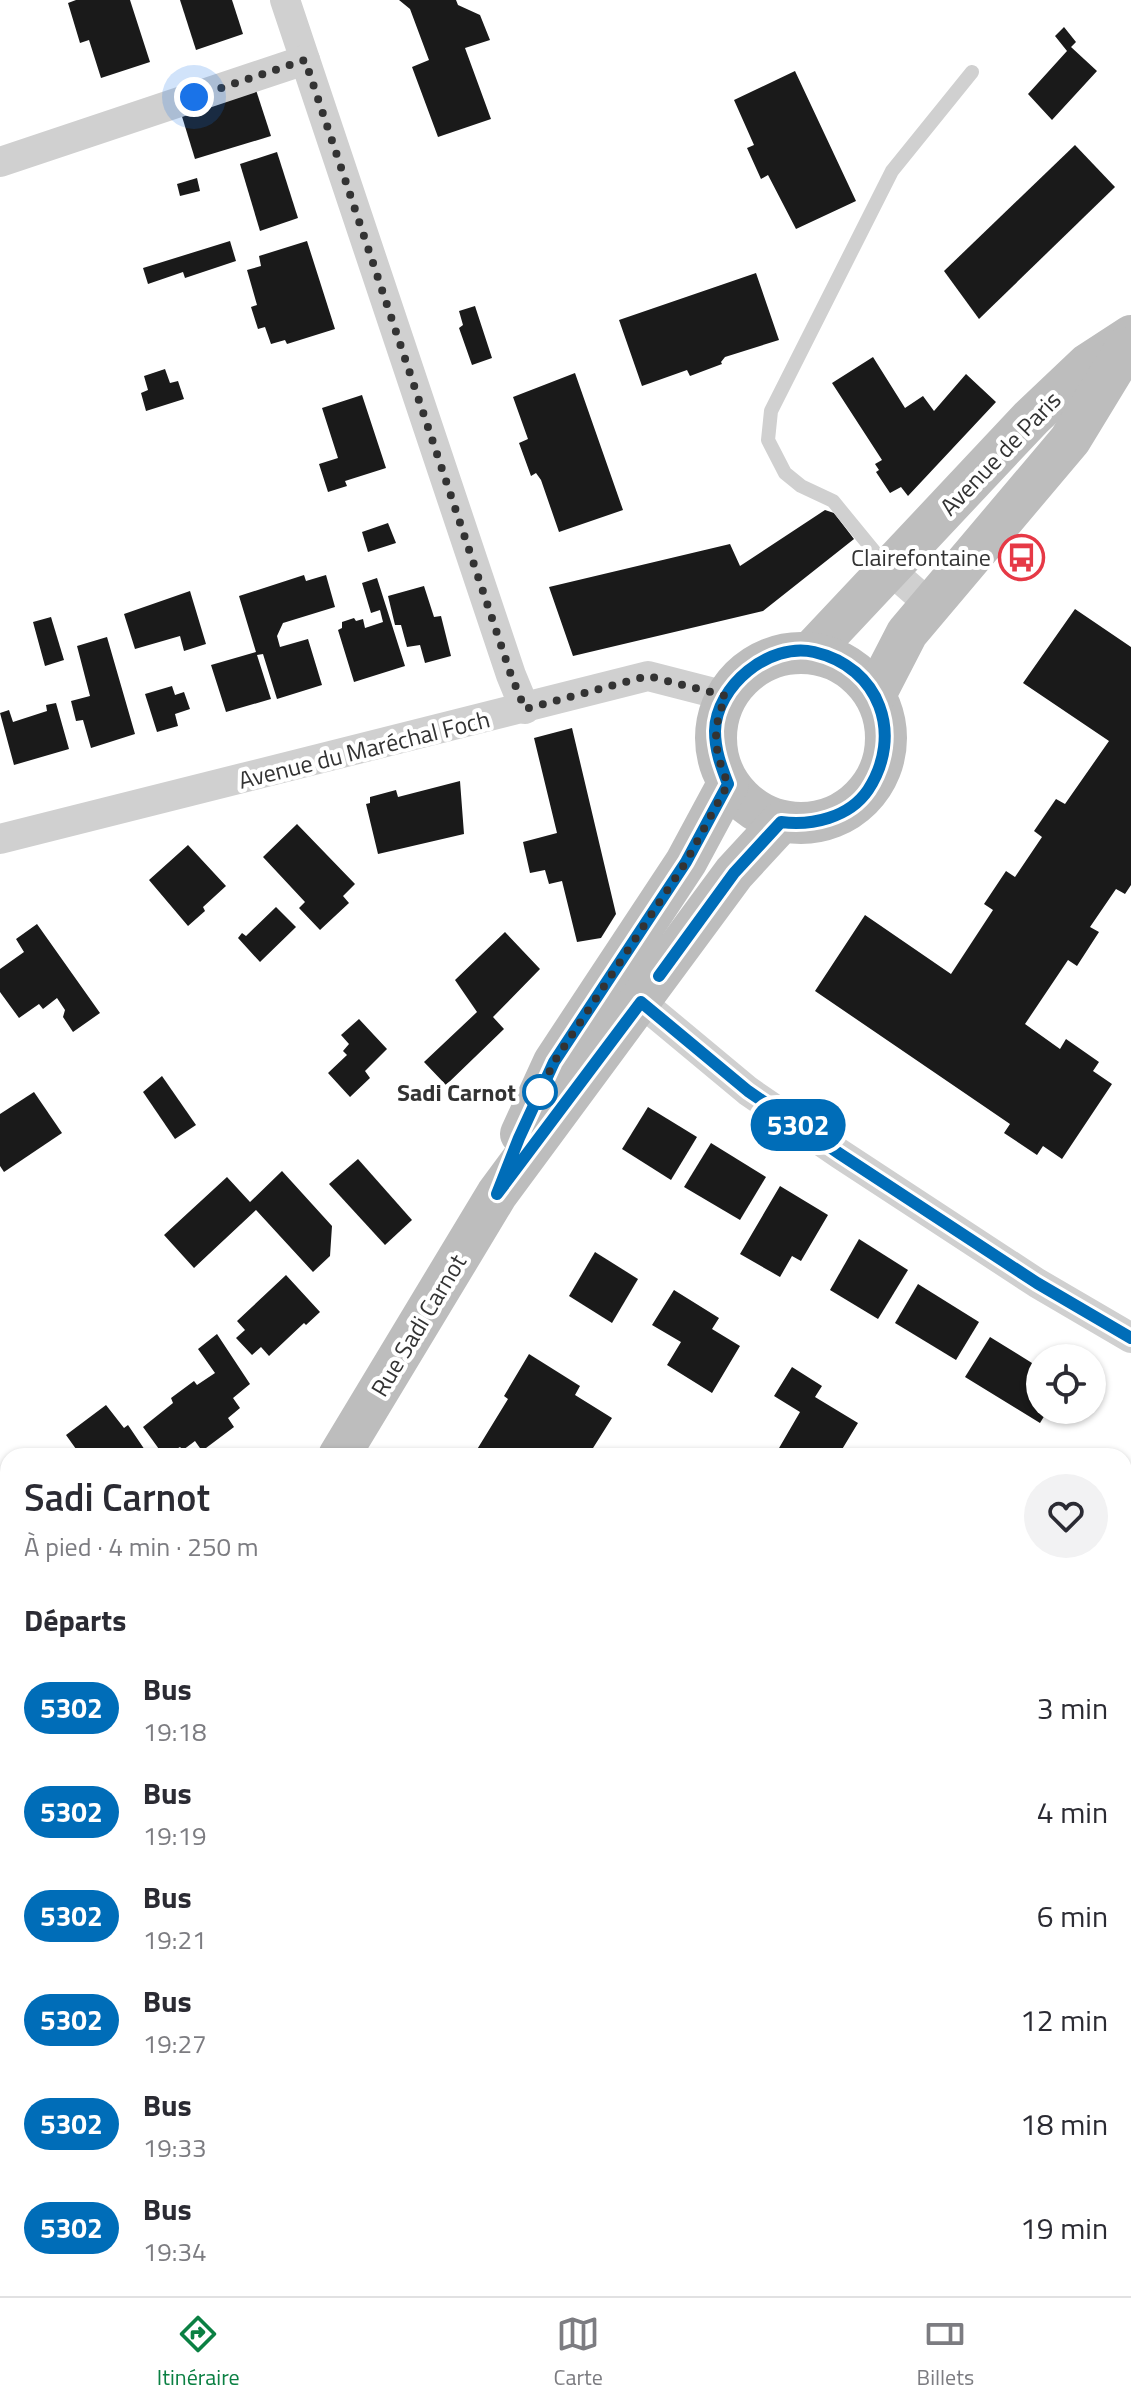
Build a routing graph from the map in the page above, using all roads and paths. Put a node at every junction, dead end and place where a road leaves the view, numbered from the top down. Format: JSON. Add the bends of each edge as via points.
{"nodes":[{"id":1,"x":285,"y":0,"type":"edge"},
{"id":2,"x":305,"y":60,"type":"junction"},
{"id":3,"x":972,"y":72,"type":"dead end"},
{"id":4,"x":0,"y":162,"type":"edge"},
{"id":5,"x":1131,"y":338,"type":"edge"},
{"id":6,"x":889,"y":569,"type":"junction"},
{"id":7,"x":929,"y":604,"type":"junction"},
{"id":8,"x":812,"y":651,"type":"junction"},
{"id":9,"x":875,"y":695,"type":"junction"},
{"id":10,"x":726,"y":696,"type":"junction"},
{"id":11,"x":525,"y":709,"type":"junction"},
{"id":12,"x":728,"y":784,"type":"junction"},
{"id":13,"x":781,"y":822,"type":"junction"},
{"id":14,"x":0,"y":839,"type":"edge"},
{"id":15,"x":686,"y":862,"type":"junction"},
{"id":16,"x":641,"y":1002,"type":"junction"},
{"id":17,"x":497,"y":1194,"type":"junction"},
{"id":18,"x":1131,"y":1338,"type":"edge"},
{"id":19,"x":344,"y":1448,"type":"edge"}],
"edges":[{"from":1,"to":2,"type":"street"},
{"from":2,"to":4,"type":"street"},
{"from":2,"to":11,"type":"street"},
{"from":3,"to":6,"type":"lane","via":[[892,171],[771,411],[768,440],[785,473],[833,501]]},
{"from":5,"to":6,"type":"main road","name":"Avenue de Paris","via":[[1088,364],[1031,418]]},
{"from":5,"to":7,"type":"main road","name":"Avenue de Paris","via":[[1070,440]]},
{"from":6,"to":7,"type":"street"},
{"from":6,"to":8,"type":"main road","name":"Avenue de Paris"},
{"from":7,"to":9,"type":"main road","name":"Avenue de Paris","via":[[907,633]]},
{"from":8,"to":9,"type":"main road","via":[[841,663]]},
{"from":8,"to":10,"type":"main road","via":[[762,661]]},
{"from":9,"to":13,"type":"main road","via":[[886,746],[879,772],[865,794],[844,812],[819,821]]},
{"from":10,"to":11,"type":"street","name":"Avenue du Maréchal Foch","via":[[648,676]]},
{"from":10,"to":12,"type":"main road","via":[[715,729],[717,758]]},
{"from":11,"to":14,"type":"street","name":"Avenue du Maréchal Foch"},
{"from":12,"to":13,"type":"main road","via":[[746,803]]},
{"from":12,"to":15,"type":"main road","name":"Rue Sadi Carnot"},
{"from":13,"to":16,"type":"main road","name":"Rue Sadi Carnot","via":[[734,873]]},
{"from":15,"to":16,"type":"street","via":[[632,978]]},
{"from":15,"to":17,"type":"main road","name":"Rue Sadi Carnot","via":[[554,1062]]},
{"from":16,"to":17,"type":"main road","name":"Rue Sadi Carnot"},
{"from":16,"to":18,"type":"street","via":[[748,1091],[1037,1283]]},
{"from":17,"to":19,"type":"main road","name":"Rue Sadi Carnot"}]}
